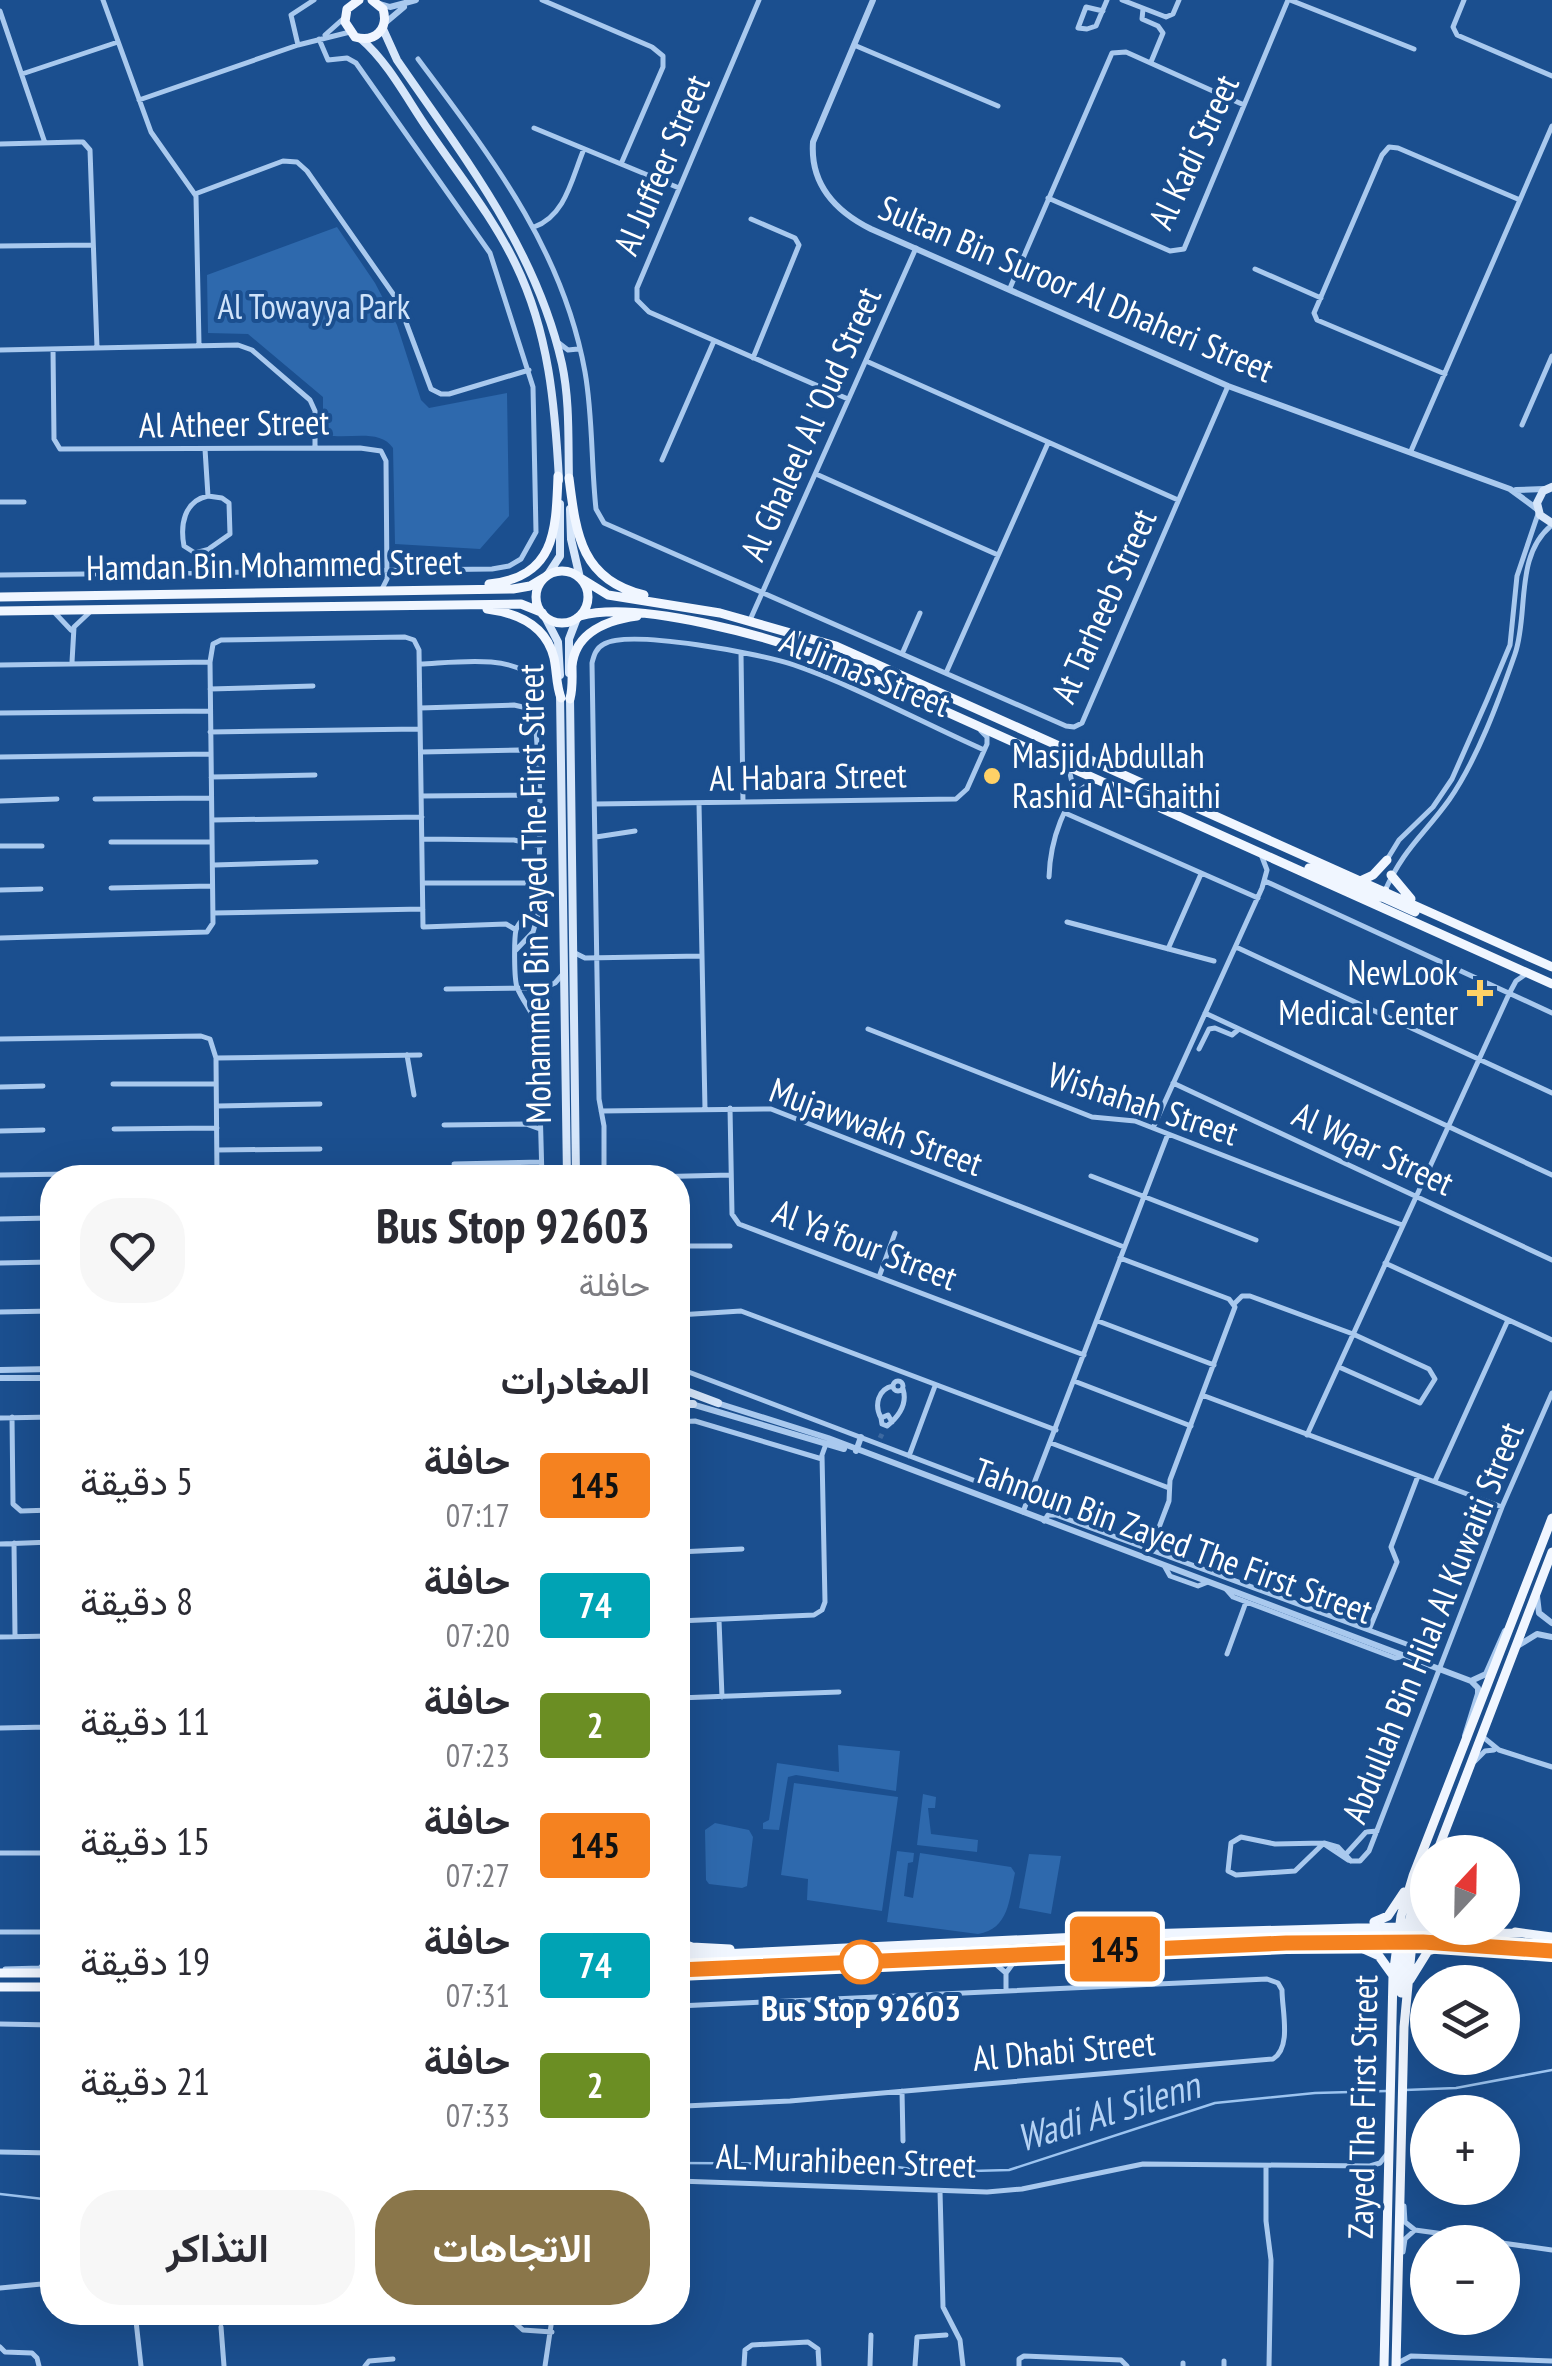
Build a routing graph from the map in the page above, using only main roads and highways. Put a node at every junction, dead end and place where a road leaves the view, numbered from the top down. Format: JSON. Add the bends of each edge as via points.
{"nodes":[{"id":1,"x":359,"y":0,"type":"edge"},
{"id":2,"x":375,"y":2,"type":"edge"},
{"id":3,"x":346,"y":9,"type":"edge"},
{"id":4,"x":384,"y":26,"type":"junction"},
{"id":5,"x":362,"y":39,"type":"junction"},
{"id":6,"x":564,"y":477,"type":"junction"},
{"id":7,"x":1551,"y":487,"type":"edge"},
{"id":8,"x":1552,"y":524,"type":"edge"},
{"id":9,"x":546,"y":576,"type":"junction"},
{"id":10,"x":581,"y":579,"type":"junction"},
{"id":11,"x":448,"y":590,"type":"junction"},
{"id":12,"x":0,"y":597,"type":"edge"},
{"id":13,"x":445,"y":605,"type":"junction"},
{"id":14,"x":686,"y":606,"type":"junction"},
{"id":15,"x":0,"y":611,"type":"edge"},
{"id":16,"x":542,"y":613,"type":"junction"},
{"id":17,"x":645,"y":614,"type":"junction"},
{"id":18,"x":579,"y":617,"type":"junction"},
{"id":19,"x":565,"y":698,"type":"junction"},
{"id":20,"x":1387,"y":860,"type":"road end"},
{"id":21,"x":1391,"y":875,"type":"road end"},
{"id":22,"x":1360,"y":881,"type":"junction"},
{"id":23,"x":1377,"y":896,"type":"junction"},
{"id":24,"x":1421,"y":908,"type":"junction"},
{"id":25,"x":1455,"y":923,"type":"junction"},
{"id":26,"x":569,"y":966,"type":"junction"},
{"id":27,"x":1552,"y":966,"type":"edge"},
{"id":28,"x":1552,"y":984,"type":"edge"},
{"id":29,"x":567,"y":1165,"type":"edge"},
{"id":30,"x":576,"y":1165,"type":"edge"},
{"id":31,"x":690,"y":1394,"type":"edge"},
{"id":32,"x":718,"y":1402,"type":"road end"},
{"id":33,"x":690,"y":1404,"type":"edge"},
{"id":34,"x":693,"y":1404,"type":"road end"},
{"id":35,"x":1552,"y":1508,"type":"edge"},
{"id":36,"x":1552,"y":1518,"type":"edge"},
{"id":37,"x":1542,"y":1542,"type":"junction"},
{"id":38,"x":1552,"y":1552,"type":"edge"},
{"id":39,"x":1428,"y":1835,"type":"edge"},
{"id":40,"x":1443,"y":1835,"type":"edge"},
{"id":41,"x":1410,"y":1882,"type":"edge"},
{"id":42,"x":1410,"y":1901,"type":"edge"},
{"id":43,"x":1410,"y":1918,"type":"edge"},
{"id":44,"x":1410,"y":1924,"type":"edge"},
{"id":45,"x":1342,"y":1927,"type":"junction"},
{"id":46,"x":1520,"y":1932,"type":"edge"},
{"id":47,"x":1410,"y":1933,"type":"edge"},
{"id":48,"x":1406,"y":1934,"type":"junction"},
{"id":49,"x":1410,"y":1934,"type":"edge"},
{"id":50,"x":1410,"y":1935,"type":"edge"},
{"id":51,"x":1552,"y":1937,"type":"edge"},
{"id":52,"x":1286,"y":1943,"type":"junction"},
{"id":53,"x":1455,"y":1945,"type":"edge"},
{"id":54,"x":1473,"y":1945,"type":"edge"},
{"id":55,"x":690,"y":1946,"type":"edge"},
{"id":56,"x":1552,"y":1951,"type":"edge"},
{"id":57,"x":747,"y":1953,"type":"junction"},
{"id":58,"x":690,"y":1961,"type":"edge"},
{"id":59,"x":690,"y":1963,"type":"edge"},
{"id":60,"x":0,"y":1972,"type":"edge"},
{"id":61,"x":40,"y":1973,"type":"edge"},
{"id":62,"x":1393,"y":1976,"type":"junction"},
{"id":63,"x":0,"y":1987,"type":"edge"},
{"id":64,"x":40,"y":1987,"type":"edge"},
{"id":65,"x":1407,"y":1987,"type":"junction"},
{"id":66,"x":1404,"y":2027,"type":"junction"},
{"id":67,"x":1397,"y":2059,"type":"junction"},
{"id":68,"x":1395,"y":2130,"type":"junction"},
{"id":69,"x":1384,"y":2366,"type":"edge"},
{"id":70,"x":1396,"y":2366,"type":"edge"}],
"edges":[{"from":1,"to":3,"type":"main road"},
{"from":2,"to":4,"type":"main road","via":[[386,16]]},
{"from":3,"to":5,"type":"main road","via":[[350,32]]},
{"from":4,"to":5,"type":"main road","via":[[374,38]]},
{"from":4,"to":6,"type":"main road","via":[[397,60],[512,231],[536,281],[562,365]]},
{"from":5,"to":6,"type":"main road","via":[[515,263],[549,368]]},
{"from":6,"to":9,"type":"main road","via":[[561,547]]},
{"from":6,"to":10,"type":"main road"},
{"from":6,"to":11,"type":"main road","via":[[551,544],[534,568],[505,582]]},
{"from":6,"to":14,"type":"main road","via":[[574,526],[597,570],[628,591]]},
{"from":7,"to":8,"type":"main road","via":[[1539,496],[1538,511]]},
{"from":9,"to":10,"type":"main road","via":[[566,571]]},
{"from":9,"to":11,"type":"main road","name":"Hamdan Bin Mohammed Street","via":[[518,588]]},
{"from":9,"to":16,"type":"main road","via":[[537,594]]},
{"from":10,"to":14,"type":"main road","via":[[608,595]]},
{"from":10,"to":18,"type":"main road","via":[[588,596]]},
{"from":11,"to":12,"type":"main road","name":"Hamdan Bin Mohammed Street"},
{"from":13,"to":15,"type":"main road","name":"Hamdan Bin Mohammed Street"},
{"from":13,"to":16,"type":"main road","name":"Hamdan Bin Mohammed Street","via":[[521,604]]},
{"from":13,"to":19,"type":"main road","via":[[506,612],[535,626],[552,652]]},
{"from":14,"to":22,"type":"main road","via":[[810,637],[868,660]]},
{"from":16,"to":18,"type":"main road","via":[[560,622]]},
{"from":16,"to":19,"type":"main road","name":"Mohammed Bin Zayed The First Street","via":[[560,651]]},
{"from":17,"to":18,"type":"main road","via":[[604,610]]},
{"from":17,"to":19,"type":"main road","via":[[604,623],[585,638]]},
{"from":17,"to":23,"type":"main road","via":[[749,633],[817,654],[1294,866]]},
{"from":18,"to":19,"type":"main road","name":"Mohammed Bin Zayed The First Street","via":[[568,639]]},
{"from":19,"to":26,"type":"main road","name":"Mohammed Bin Zayed The First Street"},
{"from":19,"to":26,"type":"main road","name":"Mohammed Bin Zayed The First Street"},
{"from":20,"to":22,"type":"main road"},
{"from":21,"to":24,"type":"main road"},
{"from":22,"to":23,"type":"main road"},
{"from":23,"to":24,"type":"main road"},
{"from":23,"to":25,"type":"main road"},
{"from":23,"to":28,"type":"main road"},
{"from":24,"to":25,"type":"main road"},
{"from":25,"to":27,"type":"main road"},
{"from":26,"to":29,"type":"main road","name":"Mohammed Bin Zayed The First Street"},
{"from":26,"to":30,"type":"main road","name":"Mohammed Bin Zayed The First Street"},
{"from":31,"to":32,"type":"main road"},
{"from":33,"to":34,"type":"main road"},
{"from":35,"to":37,"type":"main road"},
{"from":36,"to":37,"type":"main road","name":"Zayed The First Street"},
{"from":37,"to":39,"type":"main road","name":"Zayed The First Street"},
{"from":38,"to":40,"type":"main road"},
{"from":41,"to":45,"type":"main road","via":[[1383,1920]]},
{"from":42,"to":48,"type":"main road","name":"Zayed The First Street"},
{"from":43,"to":48,"type":"main road"},
{"from":44,"to":48,"type":"main road","name":"Zayed The First Street"},
{"from":45,"to":48,"type":"main road"},
{"from":45,"to":57,"type":"main road"},
{"from":46,"to":51,"type":"main road"},
{"from":47,"to":48,"type":"main road"},
{"from":48,"to":49,"type":"main road"},
{"from":48,"to":50,"type":"main road"},
{"from":48,"to":52,"type":"main road"},
{"from":48,"to":62,"type":"main road","name":"Zayed The First Street"},
{"from":48,"to":65,"type":"main road","name":"Zayed The First Street"},
{"from":48,"to":66,"type":"main road"},
{"from":52,"to":59,"type":"main road"},
{"from":52,"to":62,"type":"main road","via":[[1366,1948]]},
{"from":53,"to":65,"type":"main road","via":[[1428,1951]]},
{"from":54,"to":56,"type":"main road"},
{"from":55,"to":57,"type":"main road"},
{"from":57,"to":58,"type":"main road"},
{"from":60,"to":61,"type":"main road"},
{"from":62,"to":67,"type":"main road","name":"Zayed The First Street"},
{"from":63,"to":64,"type":"main road"},
{"from":65,"to":66,"type":"main road","name":"Zayed The First Street"},
{"from":66,"to":67,"type":"main road","name":"Zayed The First Street"},
{"from":67,"to":68,"type":"main road","name":"Zayed The First Street"},
{"from":68,"to":69,"type":"main road","name":"Zayed The First Street","via":[[1388,2152]]},
{"from":68,"to":70,"type":"main road","name":"Zayed The First Street"}]}
